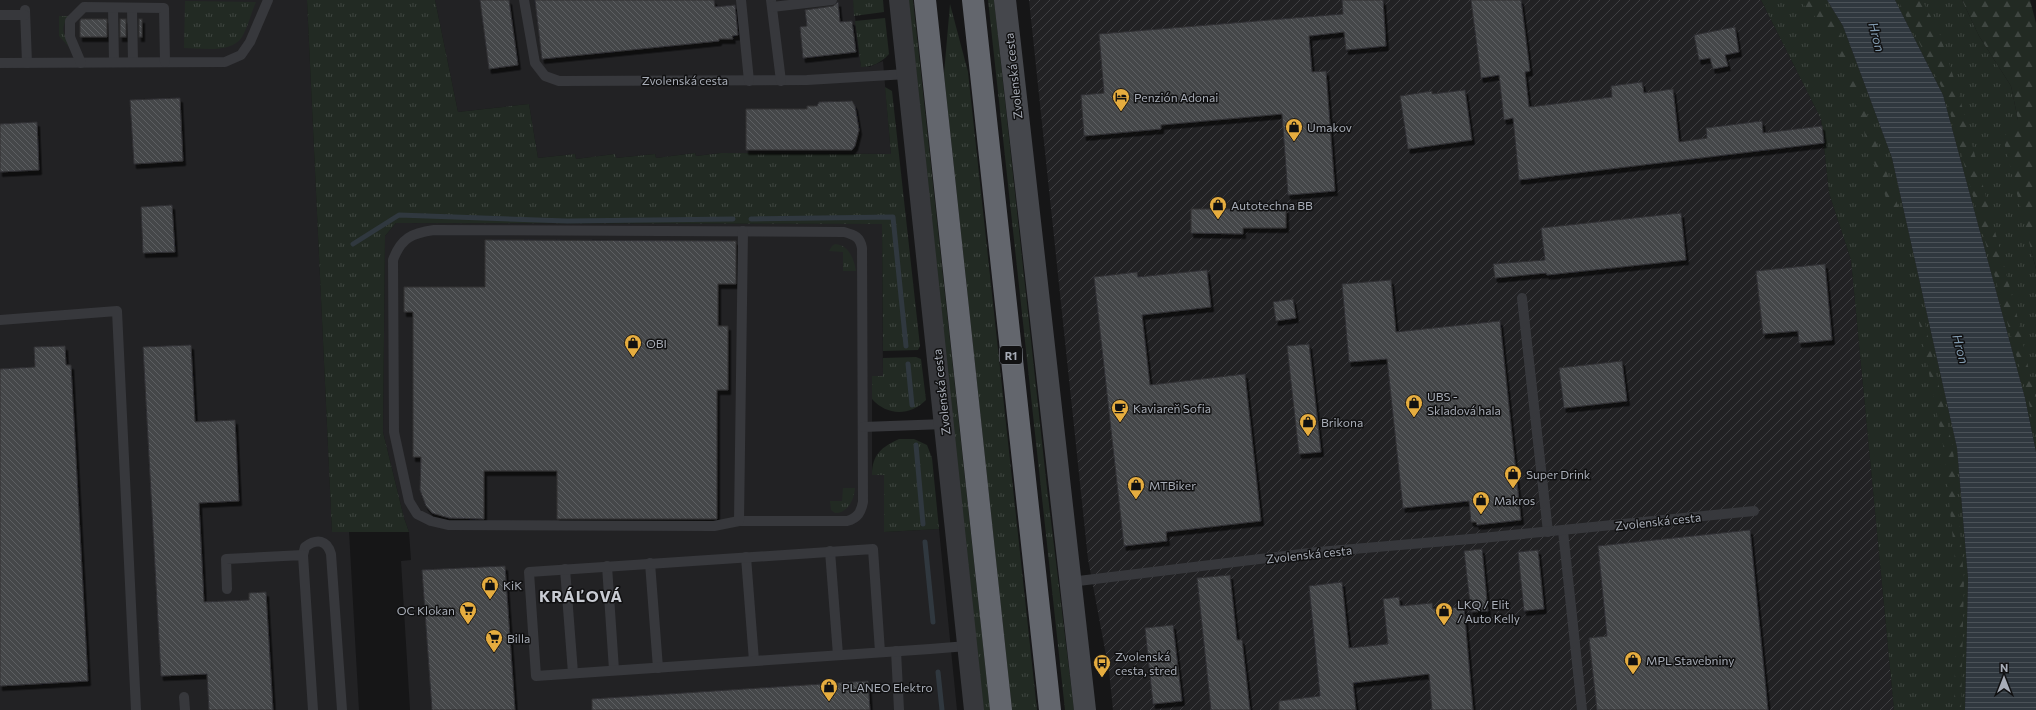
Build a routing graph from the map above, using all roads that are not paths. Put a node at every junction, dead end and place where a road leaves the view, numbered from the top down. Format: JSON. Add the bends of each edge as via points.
{"nodes":[{"id":1,"x":268,"y":0,"type":"edge"},
{"id":2,"x":524,"y":0,"type":"edge"},
{"id":3,"x":740,"y":0,"type":"edge"},
{"id":4,"x":831,"y":0,"type":"edge"},
{"id":5,"x":899,"y":0,"type":"edge"},
{"id":6,"x":925,"y":0,"type":"edge"},
{"id":7,"x":973,"y":0,"type":"edge"},
{"id":8,"x":1005,"y":0,"type":"edge"},
{"id":9,"x":817,"y":1,"type":"edge"},
{"id":10,"x":790,"y":2,"type":"edge"},
{"id":11,"x":804,"y":2,"type":"edge"},
{"id":12,"x":772,"y":4,"type":"edge"},
{"id":13,"x":113,"y":8,"type":"junction"},
{"id":14,"x":132,"y":8,"type":"junction"},
{"id":15,"x":0,"y":15,"type":"edge"},
{"id":16,"x":27,"y":62,"type":"junction"},
{"id":17,"x":81,"y":62,"type":"junction"},
{"id":18,"x":114,"y":62,"type":"junction"},
{"id":19,"x":133,"y":62,"type":"junction"},
{"id":20,"x":165,"y":62,"type":"junction"},
{"id":21,"x":0,"y":63,"type":"edge"},
{"id":22,"x":907,"y":74,"type":"junction"},
{"id":23,"x":749,"y":80,"type":"junction"},
{"id":24,"x":781,"y":80,"type":"junction"},
{"id":25,"x":743,"y":231,"type":"junction"},
{"id":26,"x":1522,"y":298,"type":"dead end"},
{"id":27,"x":0,"y":320,"type":"edge"},
{"id":28,"x":945,"y":424,"type":"junction"},
{"id":29,"x":862,"y":427,"type":"junction"},
{"id":30,"x":1754,"y":511,"type":"dead end"},
{"id":31,"x":739,"y":521,"type":"junction"},
{"id":32,"x":1563,"y":531,"type":"junction"},
{"id":33,"x":1548,"y":532,"type":"junction"},
{"id":34,"x":830,"y":551,"type":"junction"},
{"id":35,"x":303,"y":555,"type":"junction"},
{"id":36,"x":746,"y":557,"type":"junction"},
{"id":37,"x":650,"y":563,"type":"junction"},
{"id":38,"x":607,"y":566,"type":"junction"},
{"id":39,"x":565,"y":569,"type":"junction"},
{"id":40,"x":1070,"y":582,"type":"junction"},
{"id":41,"x":227,"y":589,"type":"dead end"},
{"id":42,"x":967,"y":646,"type":"junction"},
{"id":43,"x":896,"y":651,"type":"junction"},
{"id":44,"x":880,"y":652,"type":"junction"},
{"id":45,"x":838,"y":655,"type":"junction"},
{"id":46,"x":754,"y":661,"type":"junction"},
{"id":47,"x":658,"y":668,"type":"junction"},
{"id":48,"x":614,"y":670,"type":"junction"},
{"id":49,"x":573,"y":673,"type":"junction"},
{"id":50,"x":184,"y":696,"type":"dead end"},
{"id":51,"x":136,"y":710,"type":"edge"},
{"id":52,"x":185,"y":710,"type":"edge"},
{"id":53,"x":313,"y":710,"type":"edge"},
{"id":54,"x":342,"y":710,"type":"edge"},
{"id":55,"x":898,"y":710,"type":"edge"},
{"id":56,"x":974,"y":710,"type":"edge"},
{"id":57,"x":1001,"y":710,"type":"edge"},
{"id":58,"x":1050,"y":710,"type":"edge"},
{"id":59,"x":1085,"y":710,"type":"edge"},
{"id":60,"x":1582,"y":710,"type":"edge"}],
"edges":[{"from":1,"to":20,"type":"lane","via":[[250,42],[241,55],[225,62]]},
{"from":2,"to":23,"type":"lane","name":"Zvolenská cesta","via":[[535,63],[545,76],[552,79]]},
{"from":3,"to":23,"type":"lane"},
{"from":4,"to":9,"type":"lane"},
{"from":5,"to":22,"type":"street","name":"Zvolenská cesta"},
{"from":6,"to":57,"type":"highway"},
{"from":7,"to":58,"type":"highway","number":"R1"},
{"from":8,"to":40,"type":"main road","name":"Zvolenská cesta"},
{"from":9,"to":11,"type":"lane"},
{"from":10,"to":11,"type":"lane"},
{"from":10,"to":12,"type":"lane"},
{"from":12,"to":24,"type":"lane"},
{"from":13,"to":14,"type":"lane"},
{"from":13,"to":17,"type":"lane","via":[[84,7],[70,21],[70,37]]},
{"from":13,"to":18,"type":"lane"},
{"from":14,"to":19,"type":"lane"},
{"from":14,"to":20,"type":"lane","via":[[164,8]]},
{"from":15,"to":16,"type":"lane","via":[[25,13]]},
{"from":16,"to":17,"type":"lane"},
{"from":16,"to":21,"type":"lane"},
{"from":17,"to":18,"type":"lane"},
{"from":18,"to":19,"type":"lane"},
{"from":19,"to":20,"type":"lane"},
{"from":22,"to":24,"type":"lane","name":"Zvolenská cesta"},
{"from":22,"to":28,"type":"street","name":"Zvolenská cesta"},
{"from":23,"to":24,"type":"lane","name":"Zvolenská cesta"},
{"from":25,"to":29,"type":"lane","via":[[844,232],[854,235],[860,241]]},
{"from":25,"to":31,"type":"lane"},
{"from":25,"to":31,"type":"lane","via":[[420,232],[407,238],[397,248],[393,260],[394,432],[409,501],[417,514],[448,525],[714,526]]},
{"from":26,"to":33,"type":"lane"},
{"from":27,"to":51,"type":"lane","via":[[117,311]]},
{"from":28,"to":29,"type":"lane"},
{"from":28,"to":42,"type":"street","name":"Zvolenská cesta"},
{"from":29,"to":31,"type":"lane","via":[[863,502],[856,519]]},
{"from":30,"to":32,"type":"lane","name":"Zvolenská cesta"},
{"from":32,"to":33,"type":"lane","name":"Zvolenská cesta"},
{"from":32,"to":60,"type":"lane"},
{"from":33,"to":40,"type":"lane","name":"Zvolenská cesta","via":[[1318,552]]},
{"from":34,"to":36,"type":"lane"},
{"from":34,"to":44,"type":"lane","via":[[873,549]]},
{"from":34,"to":45,"type":"lane"},
{"from":35,"to":41,"type":"lane","via":[[226,559]]},
{"from":35,"to":53,"type":"lane"},
{"from":35,"to":54,"type":"lane","via":[[305,547],[312,542],[323,541],[329,546],[332,554]]},
{"from":36,"to":37,"type":"lane"},
{"from":36,"to":46,"type":"lane"},
{"from":37,"to":38,"type":"lane"},
{"from":37,"to":47,"type":"lane"},
{"from":38,"to":39,"type":"lane"},
{"from":38,"to":48,"type":"lane"},
{"from":39,"to":49,"type":"lane"},
{"from":39,"to":49,"type":"lane","via":[[529,572],[536,676]]},
{"from":40,"to":59,"type":"main road","name":"Zvolenská cesta"},
{"from":42,"to":43,"type":"lane"},
{"from":42,"to":56,"type":"street","name":"Zvolenská cesta"},
{"from":43,"to":44,"type":"lane"},
{"from":43,"to":55,"type":"lane"},
{"from":44,"to":45,"type":"lane"},
{"from":45,"to":46,"type":"lane"},
{"from":46,"to":47,"type":"lane"},
{"from":47,"to":48,"type":"lane"},
{"from":48,"to":49,"type":"lane"},
{"from":50,"to":52,"type":"lane"}]}
